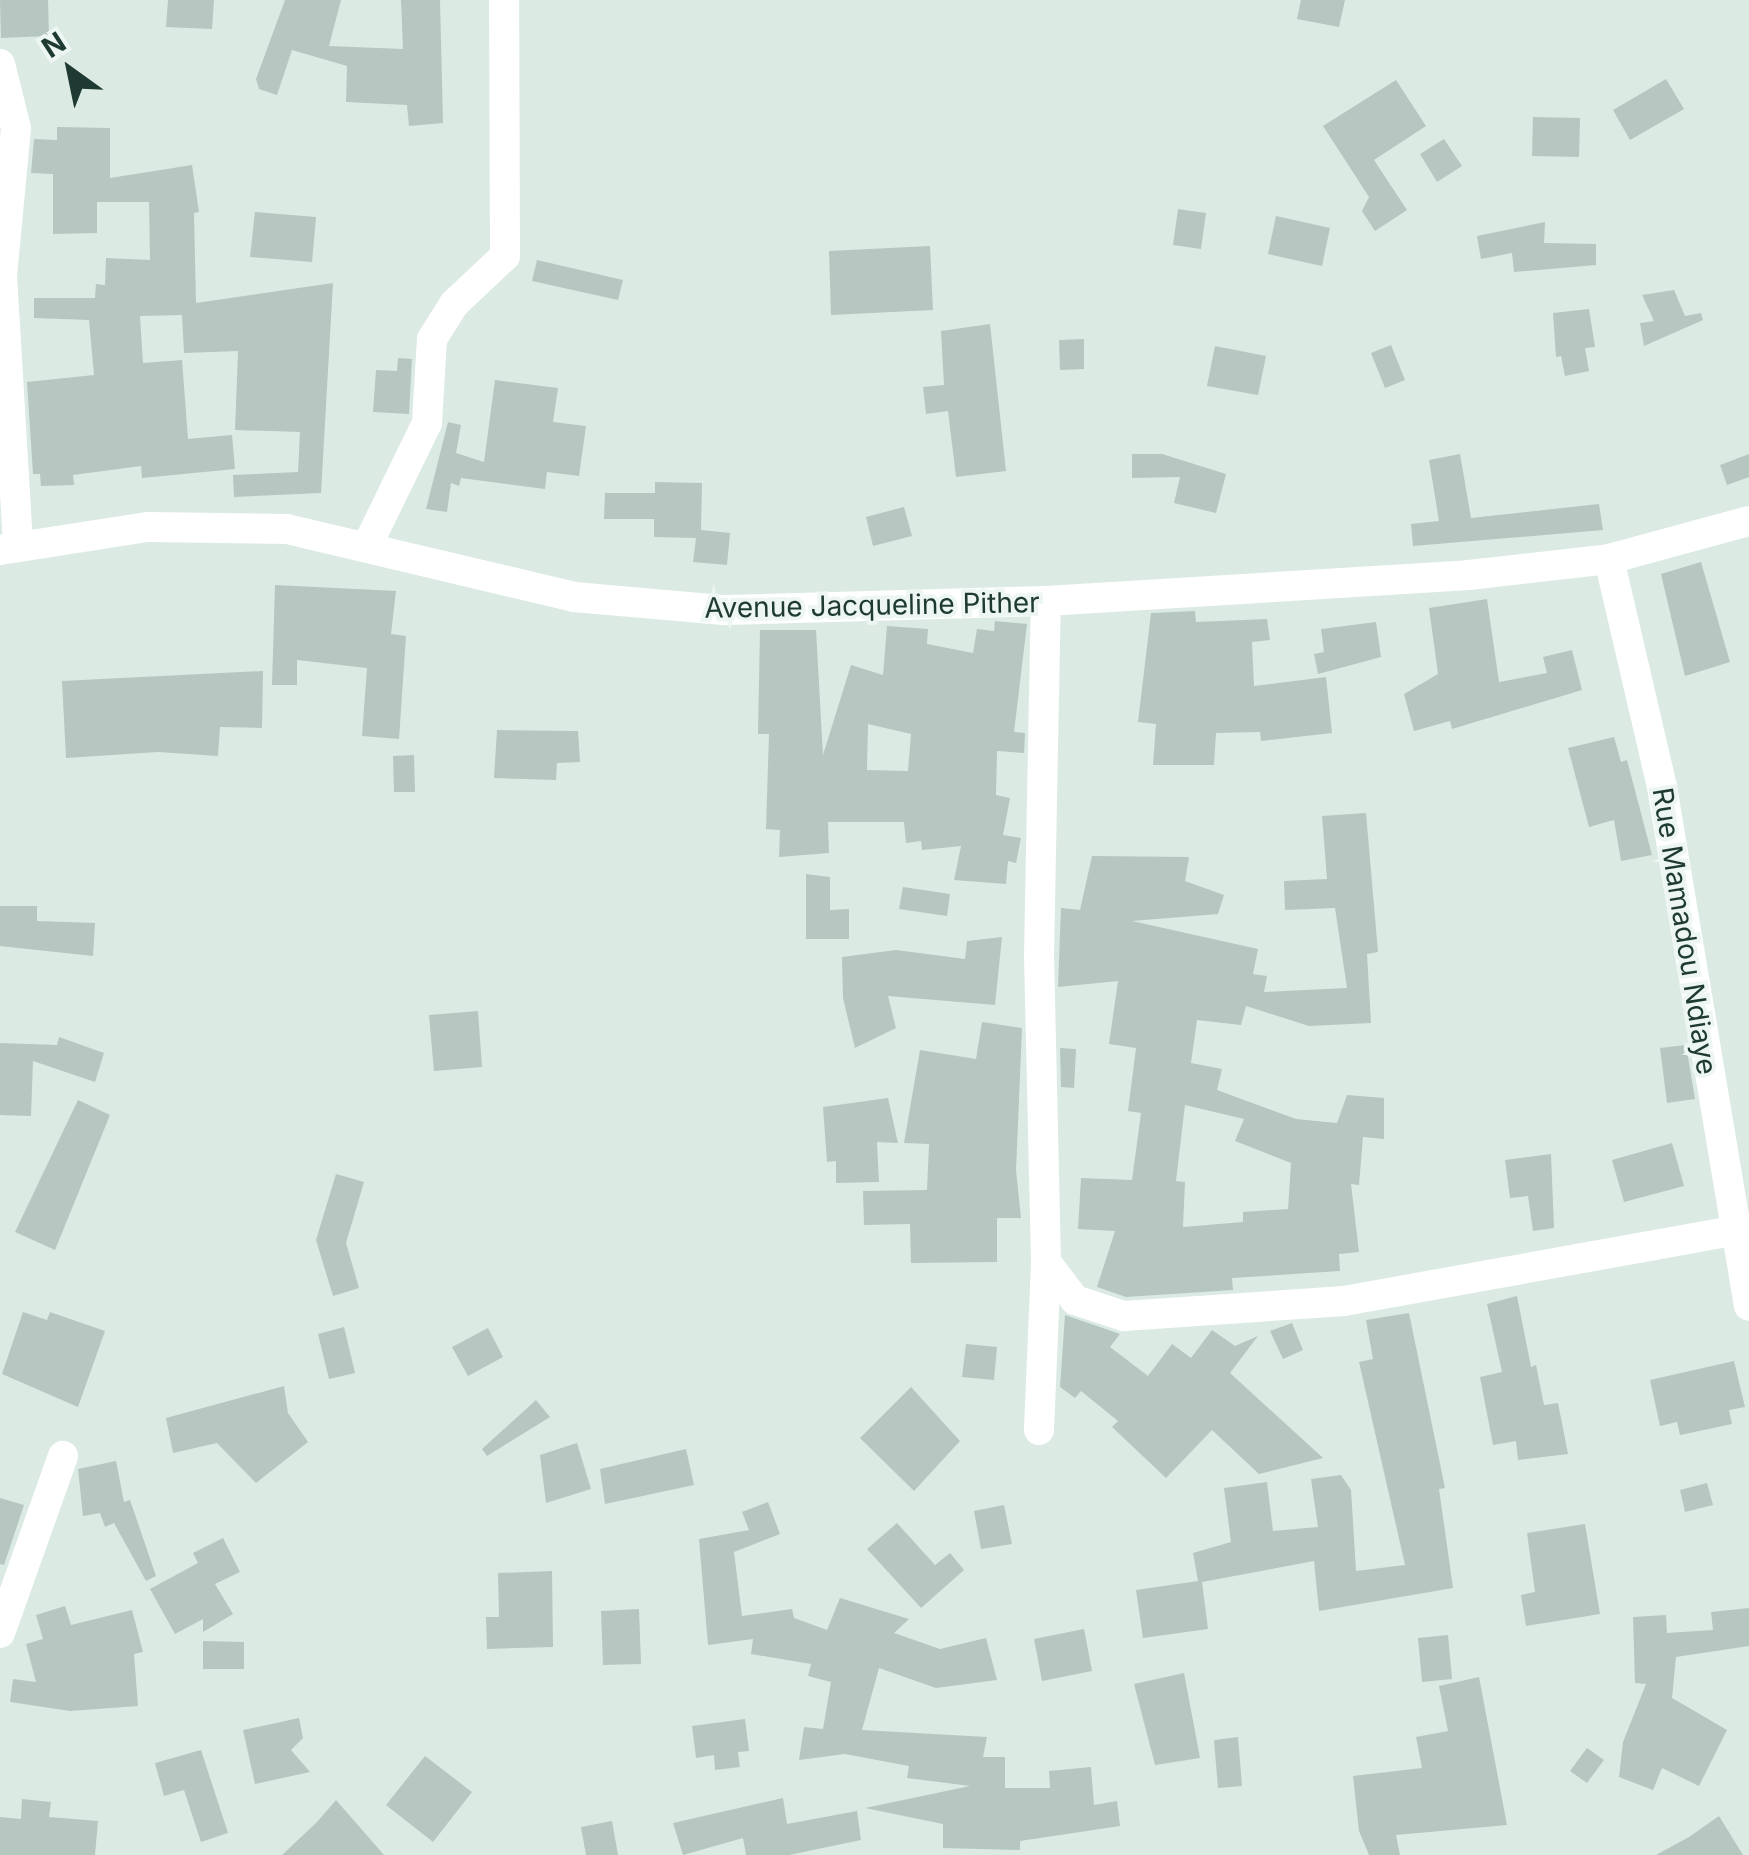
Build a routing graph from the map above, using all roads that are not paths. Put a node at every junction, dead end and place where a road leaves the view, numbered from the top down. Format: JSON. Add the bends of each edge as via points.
{"nodes":[{"id":1,"x":504,"y":0,"type":"edge"},
{"id":2,"x":0,"y":64,"type":"edge"},
{"id":3,"x":1749,"y":521,"type":"edge"},
{"id":4,"x":367,"y":546,"type":"junction"},
{"id":5,"x":9,"y":548,"type":"edge"},
{"id":6,"x":1609,"y":559,"type":"junction"},
{"id":7,"x":1046,"y":601,"type":"junction"},
{"id":8,"x":1742,"y":1229,"type":"edge"},
{"id":9,"x":1046,"y":1262,"type":"junction"},
{"id":10,"x":1749,"y":1306,"type":"edge"},
{"id":11,"x":1039,"y":1430,"type":"dead end"},
{"id":12,"x":62,"y":1456,"type":"dead end"},
{"id":13,"x":0,"y":1633,"type":"edge"}],
"edges":[{"from":1,"to":4,"type":"street","via":[[505,256],[454,304],[432,340],[427,422]]},
{"from":2,"to":5,"type":"street","via":[[16,128],[2,275]]},
{"from":3,"to":6,"type":"street","name":"Avenue Jacqueline Pither"},
{"from":4,"to":5,"type":"street","name":"Avenue Jacqueline Pither","via":[[287,529],[218,525]]},
{"from":4,"to":7,"type":"street","name":"Avenue Jacqueline Pither","via":[[574,597],[668,609]]},
{"from":6,"to":7,"type":"street","name":"Avenue Jacqueline Pither","via":[[1397,580]]},
{"from":6,"to":8,"type":"street","name":"Rue Mamadou Ndiaye","via":[[1662,788]]},
{"from":7,"to":9,"type":"street","via":[[1039,956]]},
{"from":8,"to":9,"type":"street","via":[[1344,1300],[1124,1316],[1075,1300]]},
{"from":8,"to":10,"type":"street","name":"Rue Mamadou Ndiaye"},
{"from":9,"to":11,"type":"street"},
{"from":12,"to":13,"type":"street"}]}
